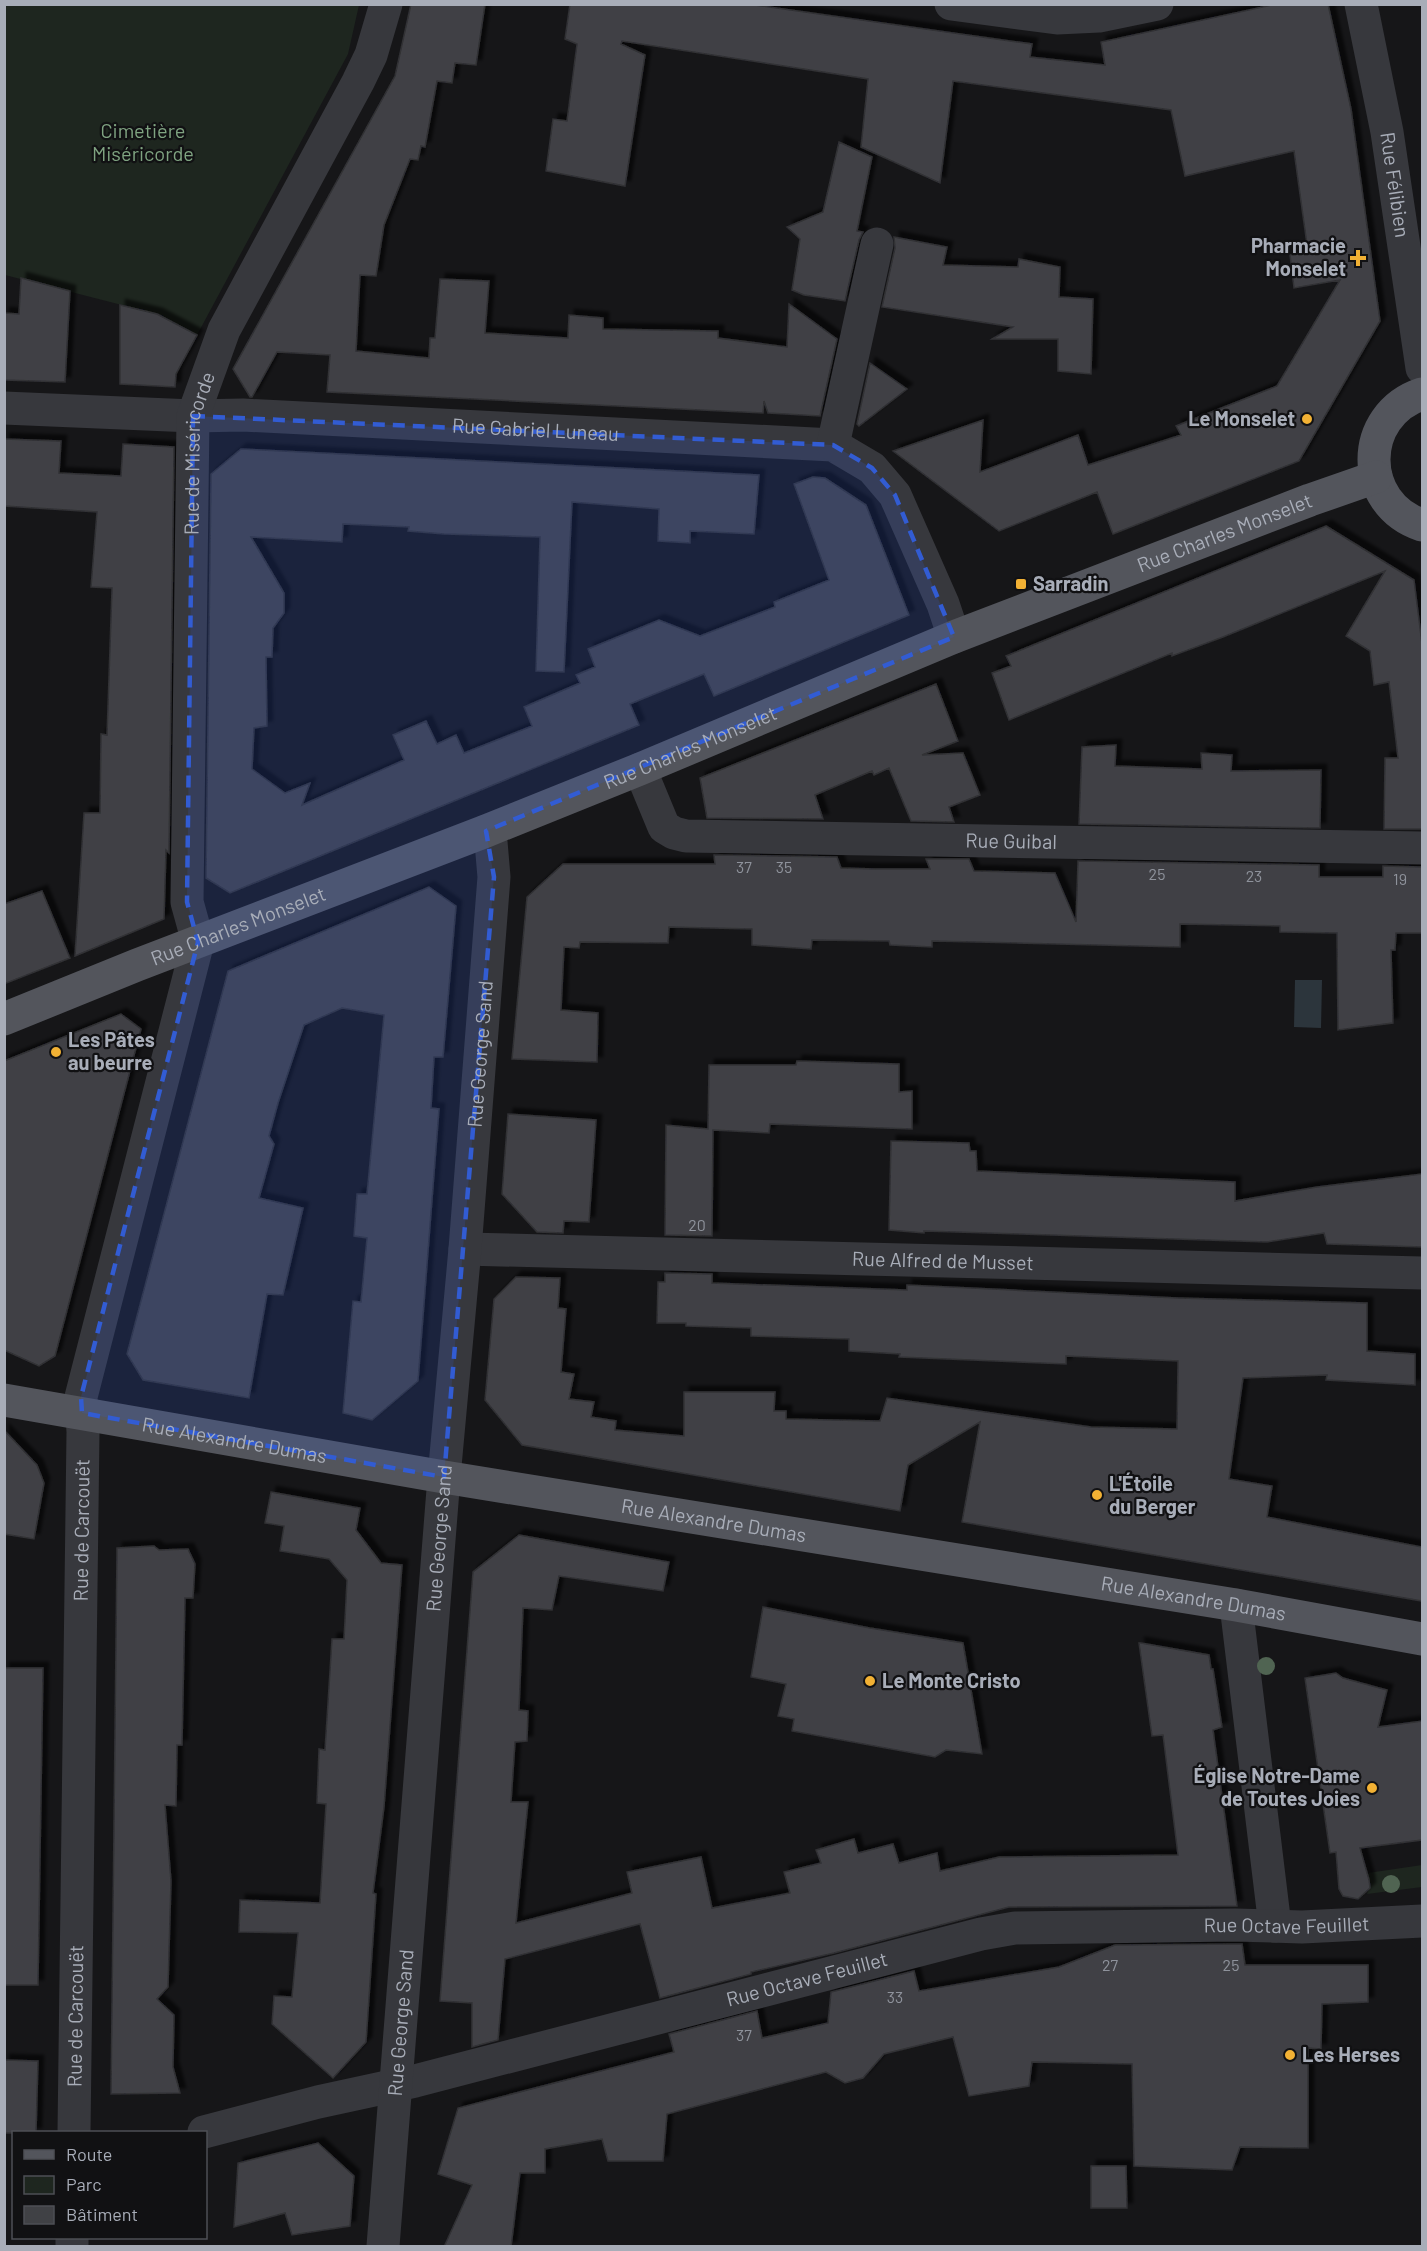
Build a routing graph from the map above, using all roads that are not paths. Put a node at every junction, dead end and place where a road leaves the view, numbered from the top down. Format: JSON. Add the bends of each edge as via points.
{"nodes":[{"id":1,"x":386,"y":4,"type":"edge"},
{"id":2,"x":951,"y":4,"type":"edge"},
{"id":3,"x":1157,"y":4,"type":"edge"},
{"id":4,"x":1360,"y":4,"type":"edge"},
{"id":5,"x":877,"y":244,"type":"dead end"},
{"id":6,"x":1422,"y":368,"type":"edge"},
{"id":7,"x":1422,"y":394,"type":"edge"},
{"id":8,"x":4,"y":408,"type":"edge"},
{"id":9,"x":193,"y":416,"type":"junction"},
{"id":10,"x":833,"y":445,"type":"junction"},
{"id":11,"x":1376,"y":477,"type":"junction"},
{"id":12,"x":1422,"y":525,"type":"edge"},
{"id":13,"x":954,"y":637,"type":"junction"},
{"id":14,"x":640,"y":769,"type":"junction"},
{"id":15,"x":486,"y":831,"type":"junction"},
{"id":16,"x":1422,"y":848,"type":"edge"},
{"id":17,"x":198,"y":942,"type":"junction"},
{"id":18,"x":4,"y":1018,"type":"edge"},
{"id":19,"x":465,"y":1249,"type":"junction"},
{"id":20,"x":1422,"y":1273,"type":"edge"},
{"id":21,"x":4,"y":1400,"type":"edge"},
{"id":22,"x":82,"y":1413,"type":"junction"},
{"id":23,"x":444,"y":1478,"type":"junction"},
{"id":24,"x":1236,"y":1605,"type":"junction"},
{"id":25,"x":1422,"y":1639,"type":"edge"},
{"id":26,"x":1422,"y":1921,"type":"edge"},
{"id":27,"x":1275,"y":1926,"type":"junction"},
{"id":28,"x":396,"y":2085,"type":"junction"},
{"id":29,"x":74,"y":2131,"type":"edge"},
{"id":30,"x":207,"y":2132,"type":"edge"},
{"id":31,"x":383,"y":2247,"type":"edge"}],
"edges":[{"from":1,"to":9,"type":"street","name":"Rue de Miséricorde","via":[[371,55],[358,82],[224,330]]},
{"from":2,"to":3,"type":"street","via":[[1057,18],[1099,16]]},
{"from":4,"to":6,"type":"street","name":"Rue Félibien","via":[[1387,132]]},
{"from":5,"to":10,"type":"street"},
{"from":7,"to":11,"type":"main road","via":[[1401,404],[1384,423],[1375,446]]},
{"from":8,"to":9,"type":"street","name":"Rue Gabriel Luneau"},
{"from":9,"to":10,"type":"street","name":"Rue Gabriel Luneau","via":[[243,415]]},
{"from":9,"to":17,"type":"street","name":"Rue de Miséricorde","via":[[187,902]]},
{"from":10,"to":13,"type":"street","name":"Rue Gabriel Luneau","via":[[872,468],[895,495]]},
{"from":11,"to":12,"type":"main road","via":[[1395,509]]},
{"from":11,"to":13,"type":"main road","name":"Rue Charles Monselet"},
{"from":13,"to":14,"type":"main road","name":"Rue Charles Monselet"},
{"from":14,"to":15,"type":"main road","name":"Rue Charles Monselet"},
{"from":14,"to":16,"type":"street","name":"Rue Guibal","via":[[664,827],[686,836]]},
{"from":15,"to":17,"type":"main road","name":"Rue Charles Monselet"},
{"from":15,"to":19,"type":"street","name":"Rue George Sand","via":[[491,842],[494,877]]},
{"from":17,"to":18,"type":"main road","name":"Rue Charles Monselet"},
{"from":17,"to":22,"type":"street","name":"Rue de Carcouët","via":[[81,1397]]},
{"from":19,"to":20,"type":"street","name":"Rue Alfred de Musset"},
{"from":19,"to":23,"type":"street","name":"Rue George Sand"},
{"from":21,"to":22,"type":"main road","name":"Rue Alexandre Dumas"},
{"from":22,"to":23,"type":"main road","name":"Rue Alexandre Dumas"},
{"from":22,"to":29,"type":"street","name":"Rue de Carcouët"},
{"from":23,"to":24,"type":"main road","name":"Rue Alexandre Dumas"},
{"from":23,"to":28,"type":"street","name":"Rue George Sand"},
{"from":24,"to":25,"type":"main road","name":"Rue Alexandre Dumas"},
{"from":24,"to":27,"type":"street"},
{"from":26,"to":27,"type":"street","name":"Rue Octave Feuillet"},
{"from":27,"to":28,"type":"street","name":"Rue Octave Feuillet","via":[[1015,1928]]},
{"from":28,"to":30,"type":"street","name":"Rue Octave Feuillet"},
{"from":28,"to":31,"type":"street","name":"Rue George Sand"}]}
